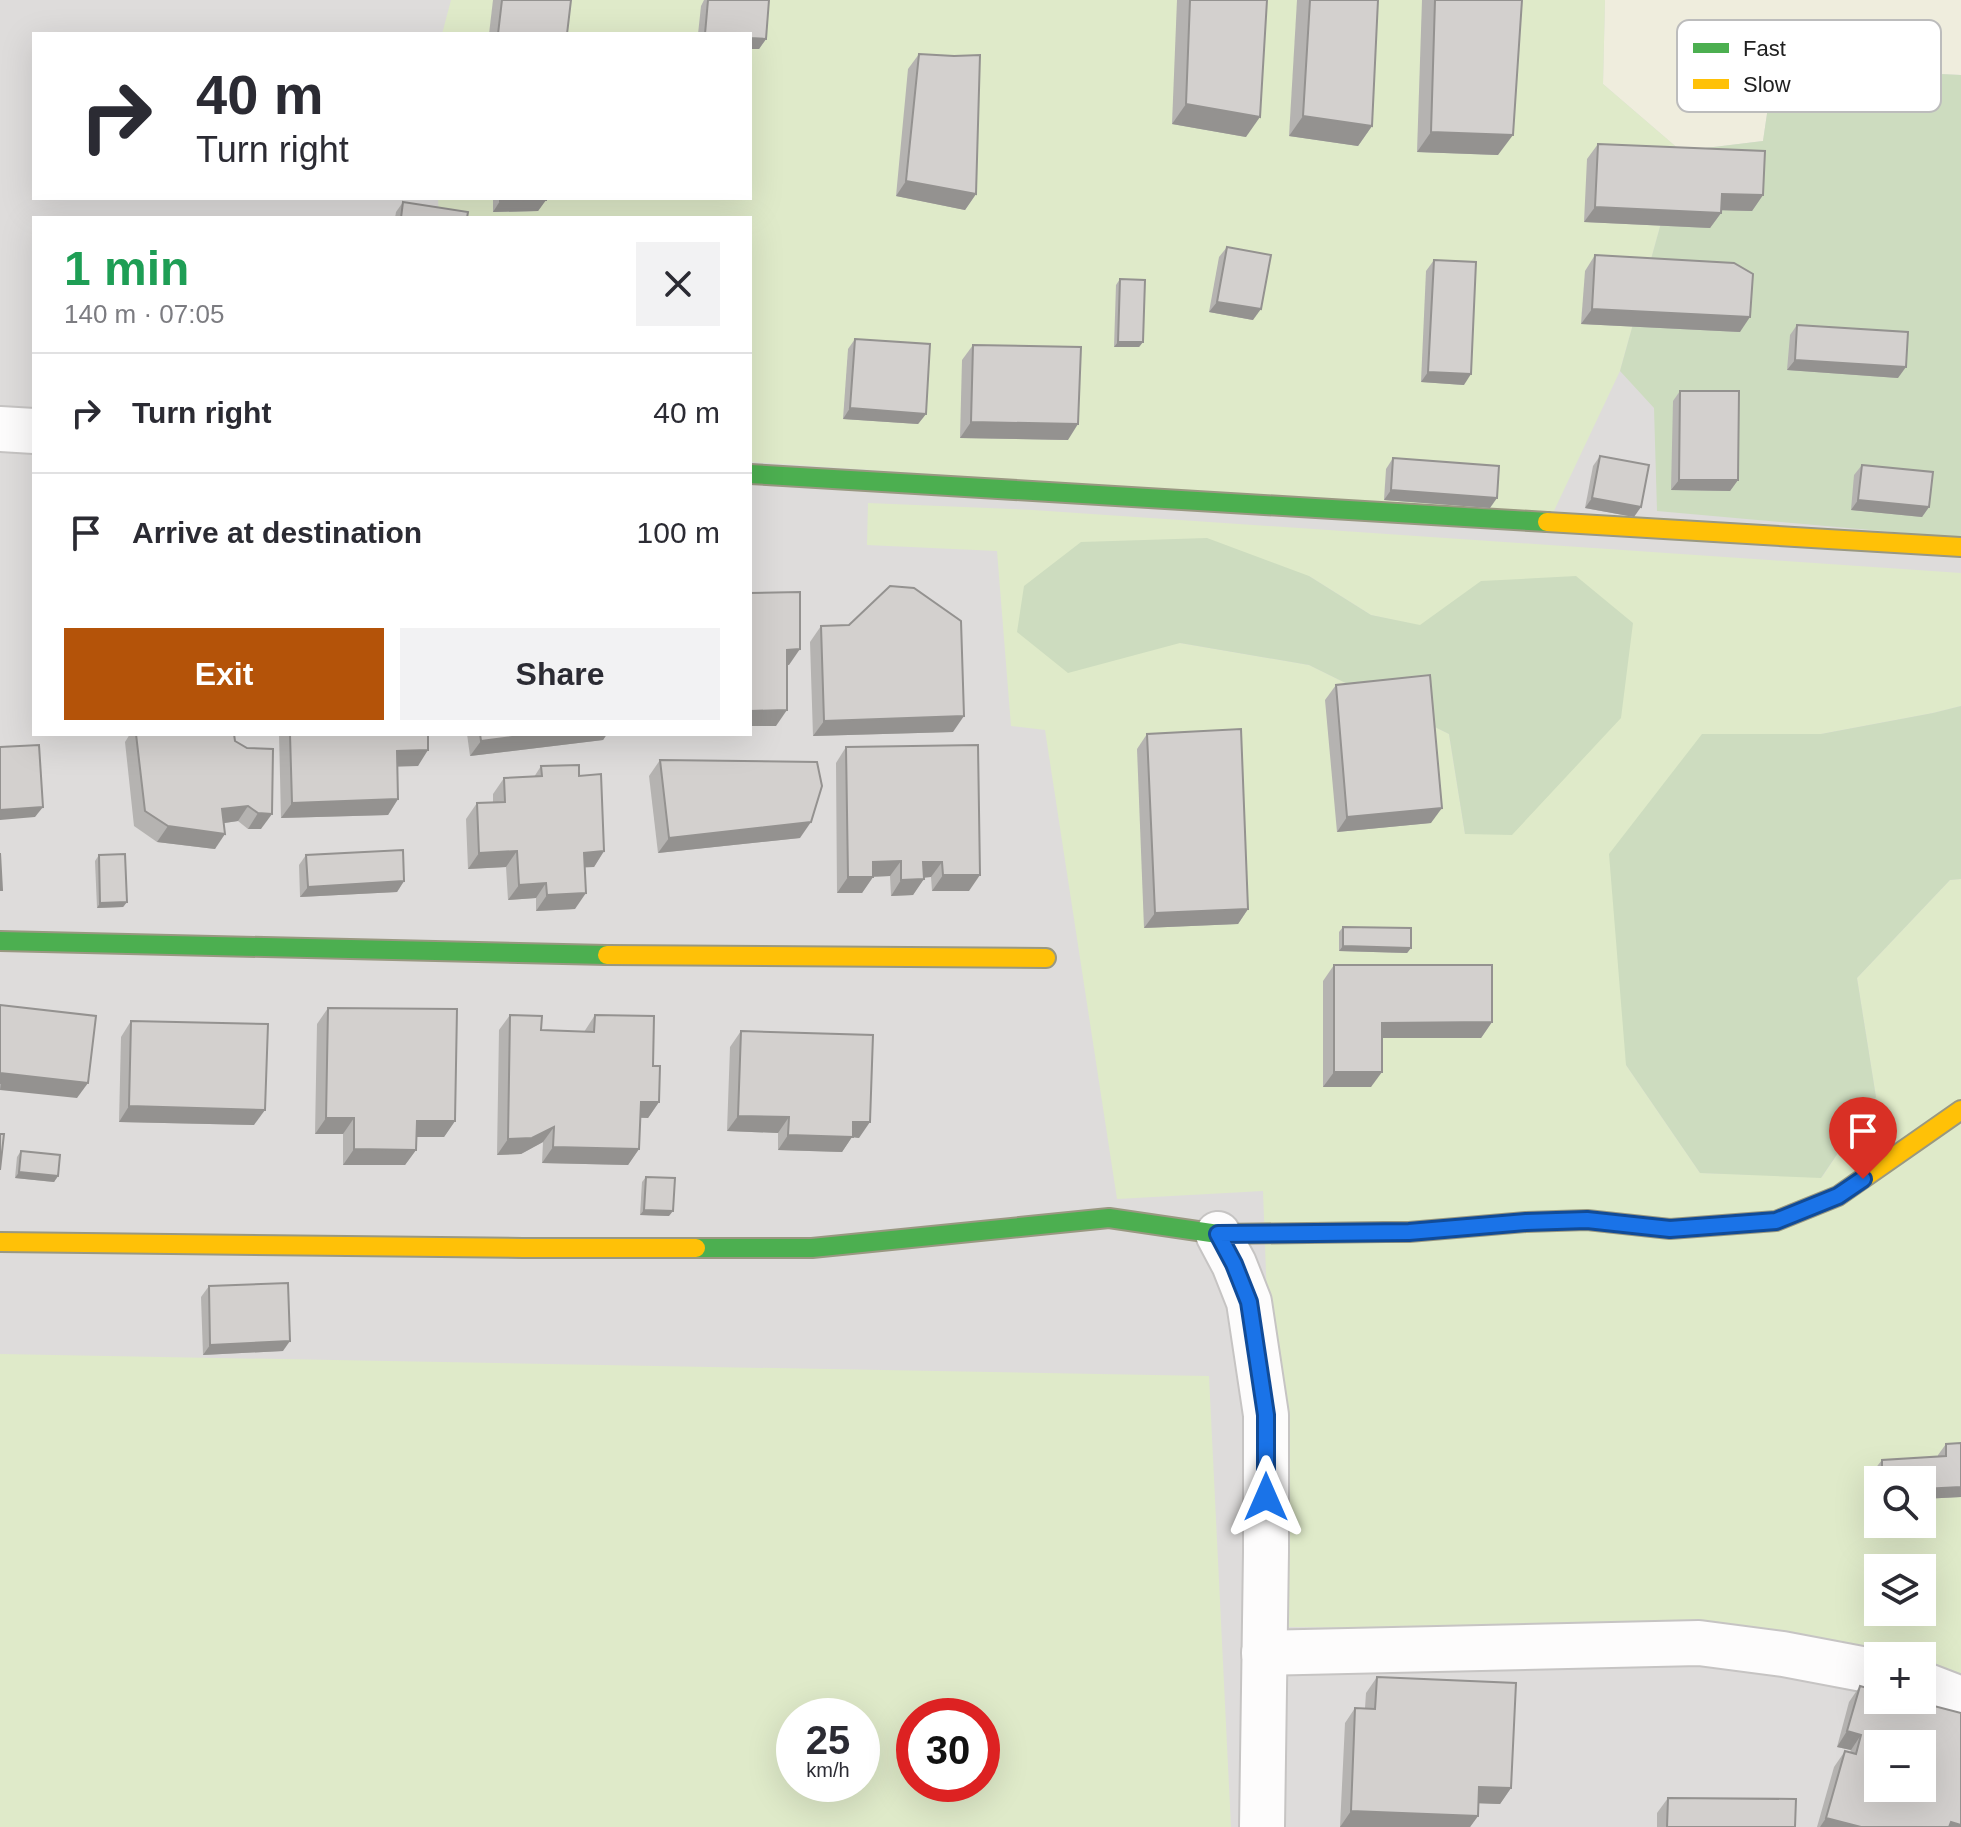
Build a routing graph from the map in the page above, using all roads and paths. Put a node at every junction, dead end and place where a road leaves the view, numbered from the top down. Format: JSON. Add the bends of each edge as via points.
{"nodes":[{"id":1,"x":0,"y":429,"type":"edge"},
{"id":2,"x":32,"y":431,"type":"edge"},
{"id":3,"x":752,"y":474,"type":"edge"},
{"id":4,"x":1961,"y":547,"type":"edge"},
{"id":5,"x":0,"y":941,"type":"edge"},
{"id":6,"x":1046,"y":958,"type":"dead end"},
{"id":7,"x":1961,"y":1110,"type":"edge"},
{"id":8,"x":1218,"y":1234,"type":"junction"},
{"id":9,"x":0,"y":1242,"type":"edge"},
{"id":10,"x":1264,"y":1653,"type":"junction"},
{"id":11,"x":1864,"y":1669,"type":"edge"},
{"id":12,"x":1936,"y":1689,"type":"edge"},
{"id":13,"x":1961,"y":1699,"type":"edge"},
{"id":14,"x":1262,"y":1827,"type":"edge"}],
"edges":[{"from":1,"to":2,"type":"street"},
{"from":3,"to":4,"type":"street"},
{"from":5,"to":6,"type":"street","via":[[629,956]]},
{"from":7,"to":8,"type":"street","via":[[1838,1196],[1776,1221],[1670,1229],[1587,1220],[1409,1232]]},
{"from":8,"to":9,"type":"street","via":[[1109,1218],[812,1248]]},
{"from":8,"to":10,"type":"street","via":[[1249,1302],[1266,1415]]},
{"from":10,"to":11,"type":"street","via":[[1699,1643]]},
{"from":10,"to":14,"type":"street"},
{"from":12,"to":13,"type":"street"}]}
